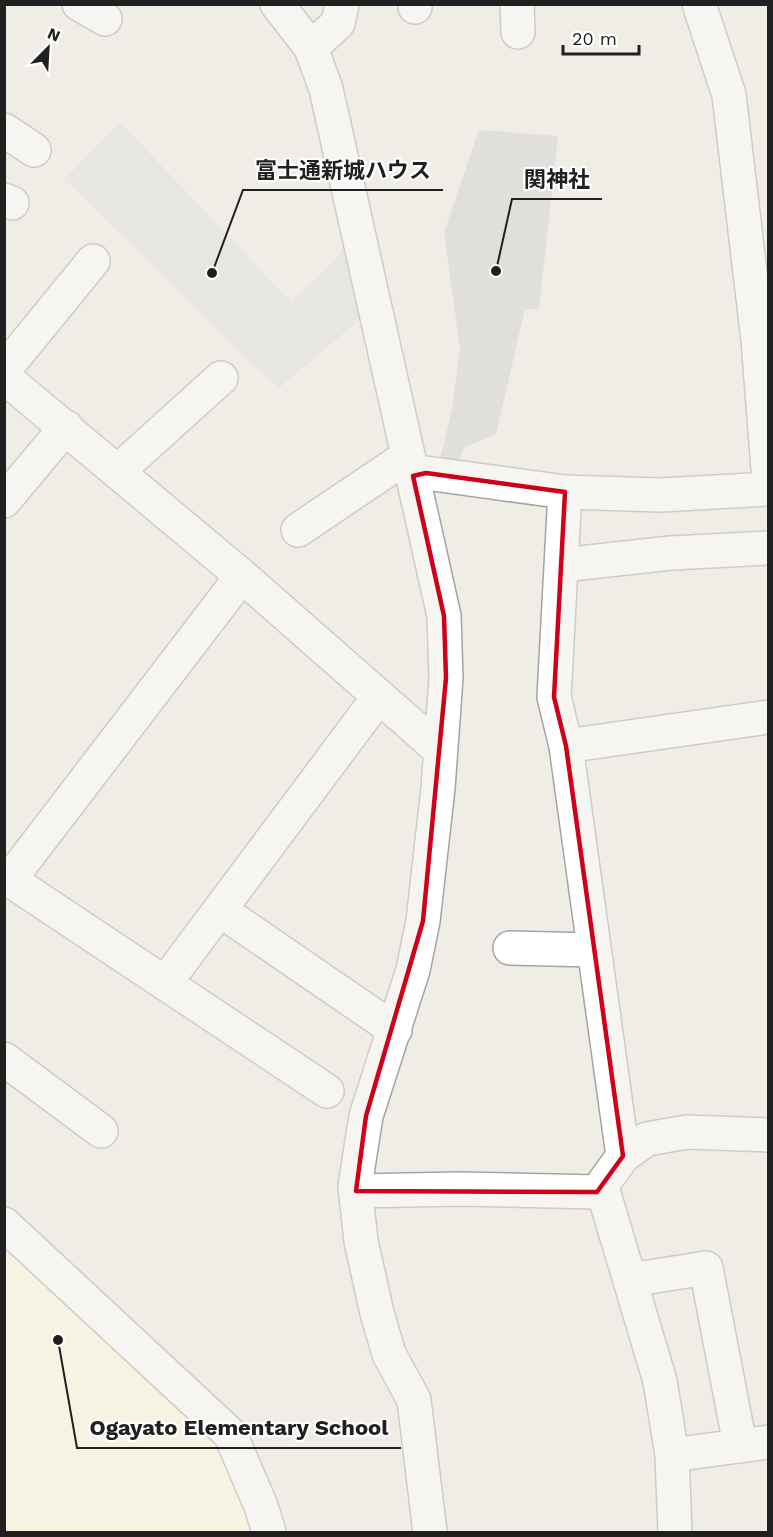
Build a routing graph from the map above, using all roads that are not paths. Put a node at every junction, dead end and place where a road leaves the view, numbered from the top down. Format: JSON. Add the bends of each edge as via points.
{"nodes":[{"id":1,"x":277,"y":4,"type":"edge"},
{"id":2,"x":342,"y":4,"type":"edge"},
{"id":3,"x":699,"y":4,"type":"edge"},
{"id":4,"x":310,"y":48,"type":"junction"},
{"id":5,"x":4,"y":130,"type":"edge"},
{"id":6,"x":34,"y":150,"type":"dead end"},
{"id":7,"x":93,"y":261,"type":"dead end"},
{"id":8,"x":763,"y":336,"type":"edge"},
{"id":9,"x":4,"y":370,"type":"edge"},
{"id":10,"x":4,"y":377,"type":"edge"},
{"id":11,"x":221,"y":378,"type":"dead end"},
{"id":12,"x":66,"y":427,"type":"junction"},
{"id":13,"x":410,"y":466,"type":"junction"},
{"id":14,"x":768,"y":468,"type":"edge"},
{"id":15,"x":118,"y":471,"type":"junction"},
{"id":16,"x":768,"y":489,"type":"edge"},
{"id":17,"x":565,"y":492,"type":"junction"},
{"id":18,"x":4,"y":501,"type":"edge"},
{"id":19,"x":298,"y":530,"type":"dead end"},
{"id":20,"x":768,"y":548,"type":"edge"},
{"id":21,"x":562,"y":565,"type":"junction"},
{"id":22,"x":242,"y":576,"type":"junction"},
{"id":23,"x":378,"y":698,"type":"junction"},
{"id":24,"x":768,"y":717,"type":"edge"},
{"id":25,"x":566,"y":746,"type":"junction"},
{"id":26,"x":440,"y":750,"type":"junction"},
{"id":27,"x":7,"y":877,"type":"edge"},
{"id":28,"x":219,"y":910,"type":"junction"},
{"id":29,"x":510,"y":948,"type":"dead end"},
{"id":30,"x":593,"y":950,"type":"junction"},
{"id":31,"x":165,"y":983,"type":"junction"},
{"id":32,"x":395,"y":1030,"type":"junction"},
{"id":33,"x":4,"y":1059,"type":"edge"},
{"id":34,"x":327,"y":1091,"type":"dead end"},
{"id":35,"x":101,"y":1131,"type":"dead end"},
{"id":36,"x":768,"y":1135,"type":"edge"},
{"id":37,"x":623,"y":1156,"type":"junction"},
{"id":38,"x":602,"y":1187,"type":"junction"},
{"id":39,"x":356,"y":1191,"type":"junction"},
{"id":40,"x":4,"y":1224,"type":"edge"},
{"id":41,"x":630,"y":1281,"type":"junction"},
{"id":42,"x":754,"y":1444,"type":"edge"},
{"id":43,"x":672,"y":1455,"type":"junction"},
{"id":44,"x":269,"y":1533,"type":"edge"},
{"id":45,"x":430,"y":1533,"type":"edge"},
{"id":46,"x":675,"y":1533,"type":"edge"}],
"edges":[{"from":1,"to":4,"type":"street"},
{"from":2,"to":4,"type":"street","via":[[338,22]]},
{"from":3,"to":8,"type":"street","via":[[729,95]]},
{"from":4,"to":13,"type":"street","via":[[326,88]]},
{"from":5,"to":6,"type":"street"},
{"from":7,"to":9,"type":"street"},
{"from":8,"to":14,"type":"street"},
{"from":10,"to":12,"type":"street"},
{"from":11,"to":15,"type":"street"},
{"from":12,"to":15,"type":"street"},
{"from":12,"to":18,"type":"street"},
{"from":13,"to":17,"type":"street","via":[[426,473]]},
{"from":13,"to":19,"type":"street"},
{"from":13,"to":26,"type":"street","via":[[444,616],[446,678]]},
{"from":15,"to":22,"type":"street"},
{"from":16,"to":17,"type":"street","via":[[661,495]]},
{"from":17,"to":21,"type":"street"},
{"from":20,"to":21,"type":"street"},
{"from":21,"to":25,"type":"street","via":[[554,697]]},
{"from":22,"to":23,"type":"street"},
{"from":22,"to":27,"type":"street"},
{"from":23,"to":26,"type":"street"},
{"from":23,"to":28,"type":"street"},
{"from":24,"to":25,"type":"street"},
{"from":25,"to":30,"type":"street"},
{"from":26,"to":32,"type":"street","via":[[423,921]]},
{"from":27,"to":31,"type":"street"},
{"from":28,"to":31,"type":"street"},
{"from":28,"to":32,"type":"street"},
{"from":29,"to":30,"type":"street"},
{"from":30,"to":37,"type":"street"},
{"from":31,"to":34,"type":"street"},
{"from":32,"to":39,"type":"street","via":[[366,1116]]},
{"from":33,"to":35,"type":"street"},
{"from":36,"to":37,"type":"street","via":[[687,1132],[647,1139]]},
{"from":37,"to":38,"type":"street"},
{"from":38,"to":39,"type":"street","via":[[597,1192]]},
{"from":38,"to":41,"type":"street"},
{"from":39,"to":45,"type":"street","via":[[361,1241],[377,1313],[389,1354],[414,1400]]},
{"from":40,"to":44,"type":"street","via":[[230,1434]]},
{"from":41,"to":42,"type":"street","via":[[706,1268]]},
{"from":41,"to":43,"type":"street","via":[[660,1381]]},
{"from":42,"to":43,"type":"street"},
{"from":43,"to":46,"type":"street"}]}
